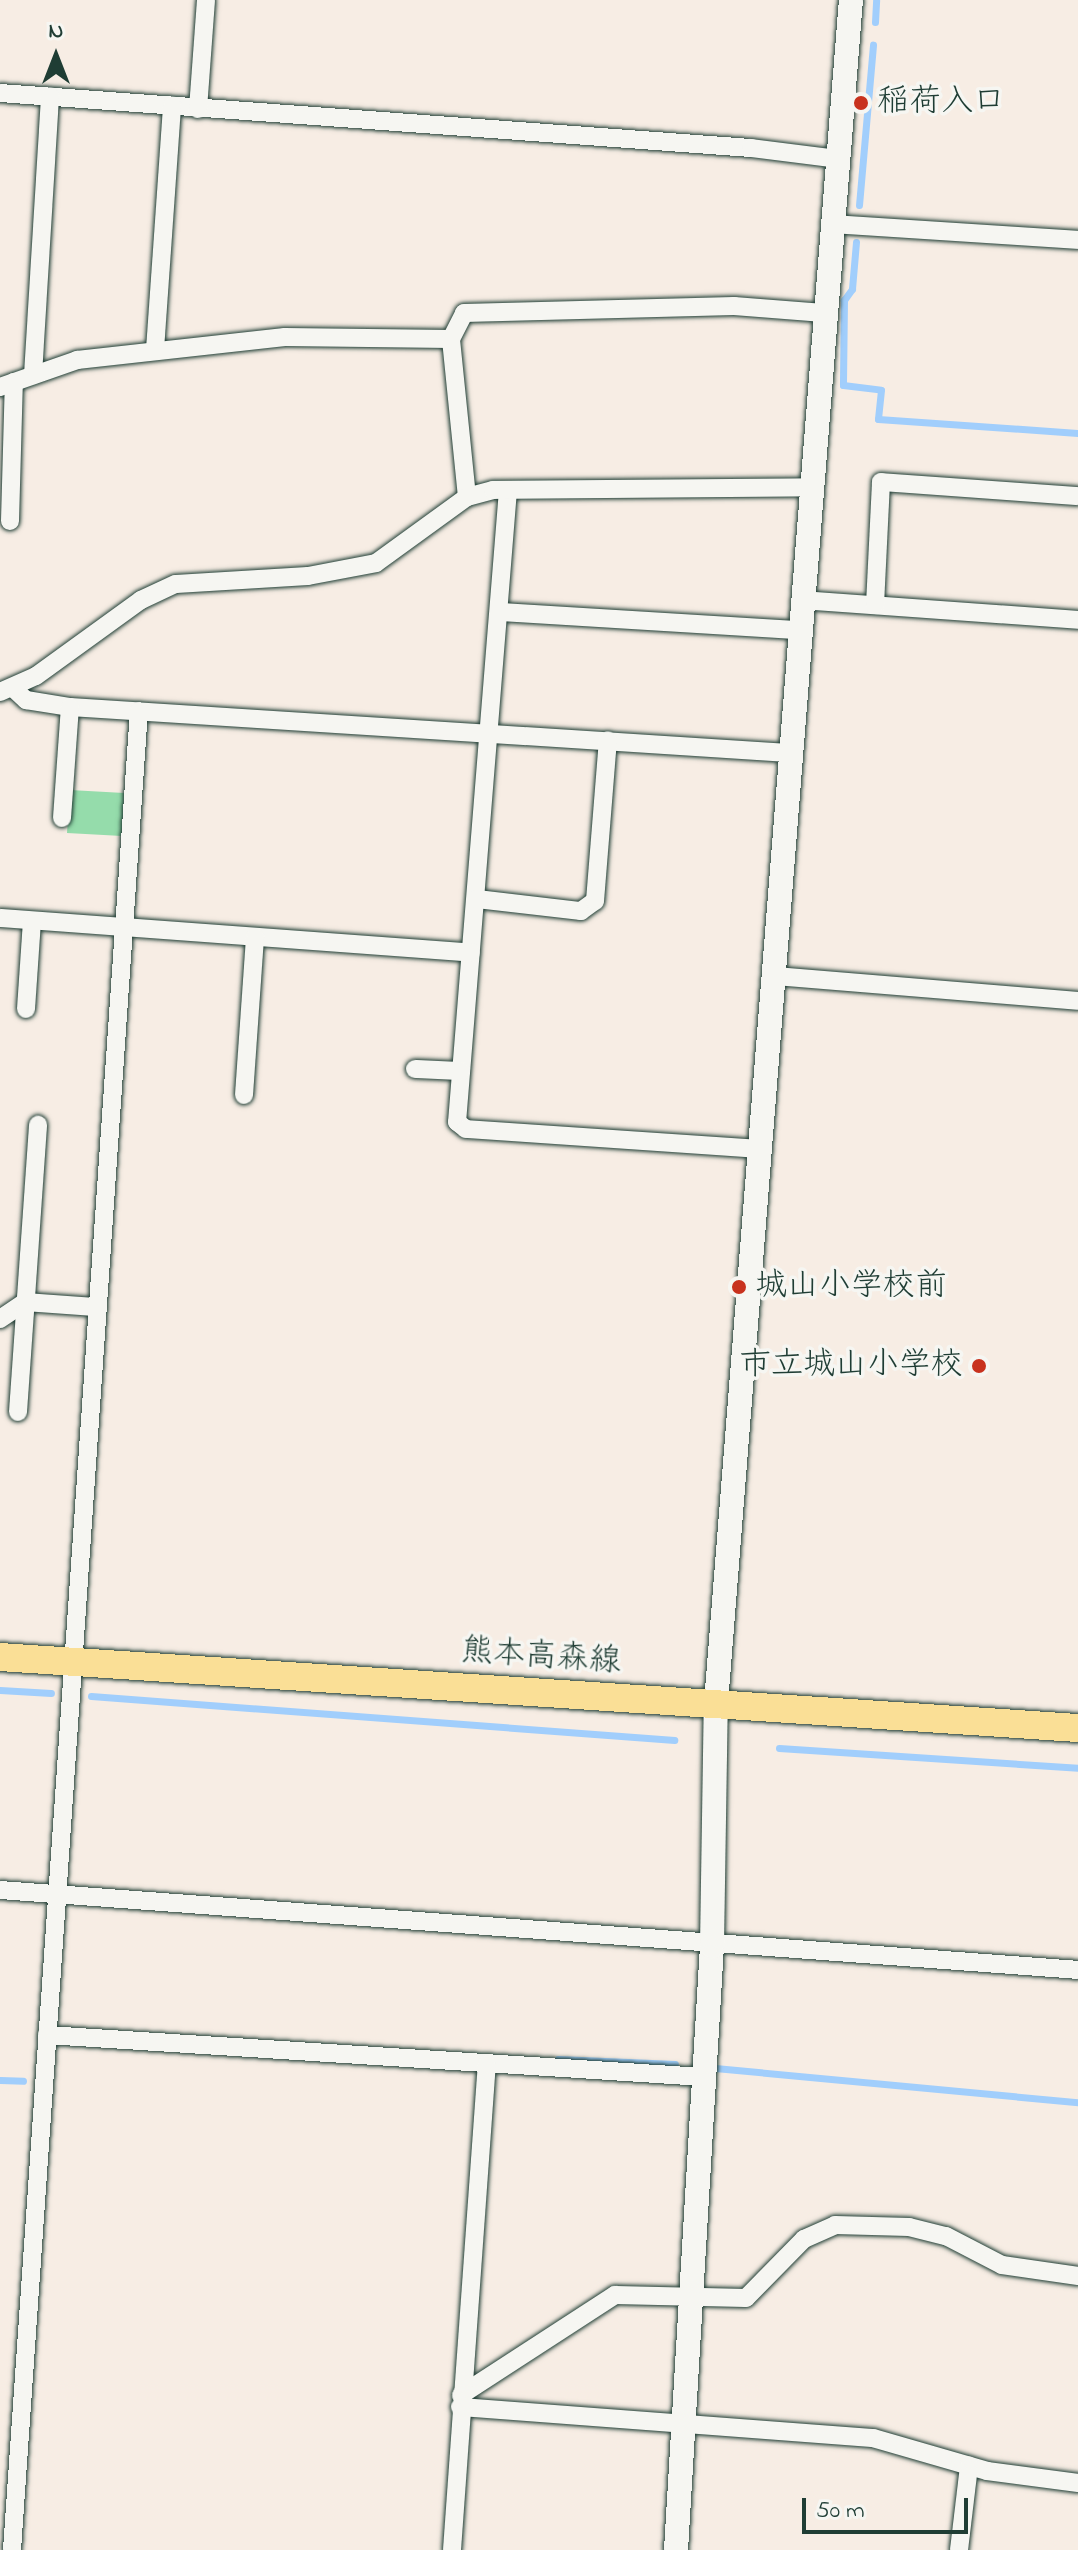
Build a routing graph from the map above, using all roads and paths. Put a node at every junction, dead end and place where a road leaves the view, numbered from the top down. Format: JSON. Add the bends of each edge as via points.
{"nodes":[{"id":1,"x":206,"y":0,"type":"edge"},
{"id":2,"x":851,"y":0,"type":"edge"},
{"id":3,"x":0,"y":93,"type":"edge"},
{"id":4,"x":50,"y":97,"type":"junction"},
{"id":5,"x":172,"y":106,"type":"junction"},
{"id":6,"x":198,"y":109,"type":"junction"},
{"id":7,"x":838,"y":159,"type":"junction"},
{"id":8,"x":833,"y":224,"type":"junction"},
{"id":9,"x":1078,"y":240,"type":"edge"},
{"id":10,"x":824,"y":313,"type":"junction"},
{"id":11,"x":451,"y":339,"type":"junction"},
{"id":12,"x":155,"y":350,"type":"junction"},
{"id":13,"x":33,"y":375,"type":"junction"},
{"id":14,"x":7,"y":385,"type":"edge"},
{"id":15,"x":812,"y":487,"type":"junction"},
{"id":16,"x":508,"y":490,"type":"junction"},
{"id":17,"x":1078,"y":496,"type":"edge"},
{"id":18,"x":467,"y":497,"type":"junction"},
{"id":19,"x":10,"y":521,"type":"dead end"},
{"id":20,"x":801,"y":600,"type":"junction"},
{"id":21,"x":875,"y":605,"type":"junction"},
{"id":22,"x":501,"y":612,"type":"junction"},
{"id":23,"x":1078,"y":620,"type":"edge"},
{"id":24,"x":799,"y":630,"type":"junction"},
{"id":25,"x":7,"y":690,"type":"edge"},
{"id":26,"x":70,"y":707,"type":"junction"},
{"id":27,"x":139,"y":711,"type":"junction"},
{"id":28,"x":491,"y":734,"type":"junction"},
{"id":29,"x":608,"y":741,"type":"junction"},
{"id":30,"x":789,"y":753,"type":"junction"},
{"id":31,"x":62,"y":818,"type":"dead end"},
{"id":32,"x":477,"y":899,"type":"junction"},
{"id":33,"x":0,"y":918,"type":"edge"},
{"id":34,"x":32,"y":921,"type":"junction"},
{"id":35,"x":125,"y":929,"type":"junction"},
{"id":36,"x":255,"y":937,"type":"junction"},
{"id":37,"x":471,"y":953,"type":"junction"},
{"id":38,"x":775,"y":976,"type":"junction"},
{"id":39,"x":1078,"y":1001,"type":"edge"},
{"id":40,"x":26,"y":1009,"type":"dead end"},
{"id":41,"x":415,"y":1069,"type":"dead end"},
{"id":42,"x":461,"y":1071,"type":"junction"},
{"id":43,"x":244,"y":1095,"type":"dead end"},
{"id":44,"x":38,"y":1125,"type":"dead end"},
{"id":45,"x":762,"y":1149,"type":"junction"},
{"id":46,"x":25,"y":1302,"type":"junction"},
{"id":47,"x":95,"y":1307,"type":"junction"},
{"id":48,"x":0,"y":1319,"type":"edge"},
{"id":49,"x":18,"y":1412,"type":"dead end"},
{"id":50,"x":0,"y":1657,"type":"edge"},
{"id":51,"x":74,"y":1663,"type":"junction"},
{"id":52,"x":716,"y":1703,"type":"junction"},
{"id":53,"x":1078,"y":1728,"type":"edge"},
{"id":54,"x":0,"y":1890,"type":"edge"},
{"id":55,"x":57,"y":1893,"type":"junction"},
{"id":56,"x":712,"y":1946,"type":"junction"},
{"id":57,"x":1078,"y":1970,"type":"edge"},
{"id":58,"x":47,"y":2035,"type":"junction"},
{"id":59,"x":487,"y":2064,"type":"junction"},
{"id":60,"x":704,"y":2077,"type":"junction"},
{"id":61,"x":1078,"y":2276,"type":"edge"},
{"id":62,"x":691,"y":2296,"type":"junction"},
{"id":63,"x":461,"y":2401,"type":"junction"},
{"id":64,"x":682,"y":2426,"type":"junction"},
{"id":65,"x":969,"y":2466,"type":"junction"},
{"id":66,"x":1078,"y":2483,"type":"edge"},
{"id":67,"x":12,"y":2550,"type":"edge"},
{"id":68,"x":452,"y":2550,"type":"edge"},
{"id":69,"x":676,"y":2550,"type":"edge"},
{"id":70,"x":959,"y":2550,"type":"edge"}],
"edges":[{"from":1,"to":6,"type":"street"},
{"from":2,"to":7,"type":"street"},
{"from":3,"to":4,"type":"street"},
{"from":4,"to":5,"type":"street"},
{"from":4,"to":13,"type":"street"},
{"from":5,"to":6,"type":"street"},
{"from":5,"to":12,"type":"street"},
{"from":6,"to":7,"type":"street","via":[[751,148]]},
{"from":7,"to":8,"type":"street"},
{"from":8,"to":9,"type":"street"},
{"from":8,"to":10,"type":"street"},
{"from":10,"to":11,"type":"street","via":[[734,306],[475,312],[458,316]]},
{"from":10,"to":15,"type":"street"},
{"from":11,"to":12,"type":"street","via":[[285,337]]},
{"from":11,"to":18,"type":"street"},
{"from":12,"to":13,"type":"street","via":[[77,360]]},
{"from":13,"to":14,"type":"street"},
{"from":14,"to":19,"type":"street"},
{"from":15,"to":16,"type":"street"},
{"from":15,"to":20,"type":"street"},
{"from":16,"to":18,"type":"street"},
{"from":16,"to":22,"type":"street"},
{"from":17,"to":21,"type":"street","via":[[881,482]]},
{"from":18,"to":25,"type":"street","via":[[376,563],[308,576],[176,584],[141,600]]},
{"from":20,"to":21,"type":"street"},
{"from":20,"to":24,"type":"street"},
{"from":21,"to":23,"type":"street"},
{"from":22,"to":24,"type":"street"},
{"from":22,"to":28,"type":"street"},
{"from":24,"to":30,"type":"street"},
{"from":25,"to":26,"type":"street","via":[[26,700]]},
{"from":26,"to":27,"type":"street"},
{"from":26,"to":31,"type":"street"},
{"from":27,"to":28,"type":"street"},
{"from":27,"to":35,"type":"street"},
{"from":28,"to":29,"type":"street"},
{"from":28,"to":32,"type":"street"},
{"from":29,"to":30,"type":"street"},
{"from":29,"to":32,"type":"street","via":[[595,901],[581,911]]},
{"from":30,"to":38,"type":"street"},
{"from":32,"to":37,"type":"street"},
{"from":33,"to":34,"type":"street"},
{"from":34,"to":35,"type":"street"},
{"from":34,"to":40,"type":"street"},
{"from":35,"to":36,"type":"street"},
{"from":35,"to":47,"type":"street"},
{"from":36,"to":37,"type":"street"},
{"from":36,"to":43,"type":"street"},
{"from":37,"to":42,"type":"street"},
{"from":38,"to":39,"type":"street"},
{"from":38,"to":45,"type":"street"},
{"from":41,"to":42,"type":"street"},
{"from":42,"to":45,"type":"street","via":[[457,1122],[466,1129]]},
{"from":44,"to":46,"type":"street"},
{"from":45,"to":52,"type":"street"},
{"from":46,"to":47,"type":"street"},
{"from":46,"to":48,"type":"street"},
{"from":46,"to":49,"type":"street"},
{"from":47,"to":51,"type":"street"},
{"from":50,"to":51,"type":"main road","name":"熊本高森線"},
{"from":51,"to":52,"type":"main road","name":"熊本高森線"},
{"from":51,"to":55,"type":"street"},
{"from":52,"to":53,"type":"main road","name":"熊本高森線"},
{"from":52,"to":56,"type":"street"},
{"from":54,"to":55,"type":"street"},
{"from":55,"to":56,"type":"street"},
{"from":55,"to":58,"type":"street"},
{"from":56,"to":57,"type":"street"},
{"from":56,"to":60,"type":"street"},
{"from":58,"to":59,"type":"street"},
{"from":58,"to":67,"type":"street"},
{"from":59,"to":60,"type":"street"},
{"from":59,"to":63,"type":"street"},
{"from":60,"to":62,"type":"street"},
{"from":61,"to":62,"type":"street","via":[[1002,2265],[935,2233],[861,2223],[812,2233],[746,2298]]},
{"from":62,"to":63,"type":"street","via":[[615,2295]]},
{"from":62,"to":64,"type":"street"},
{"from":63,"to":64,"type":"street"},
{"from":63,"to":68,"type":"street"},
{"from":64,"to":65,"type":"street","via":[[873,2438]]},
{"from":64,"to":69,"type":"street"},
{"from":65,"to":66,"type":"street"},
{"from":65,"to":70,"type":"street"}]}
